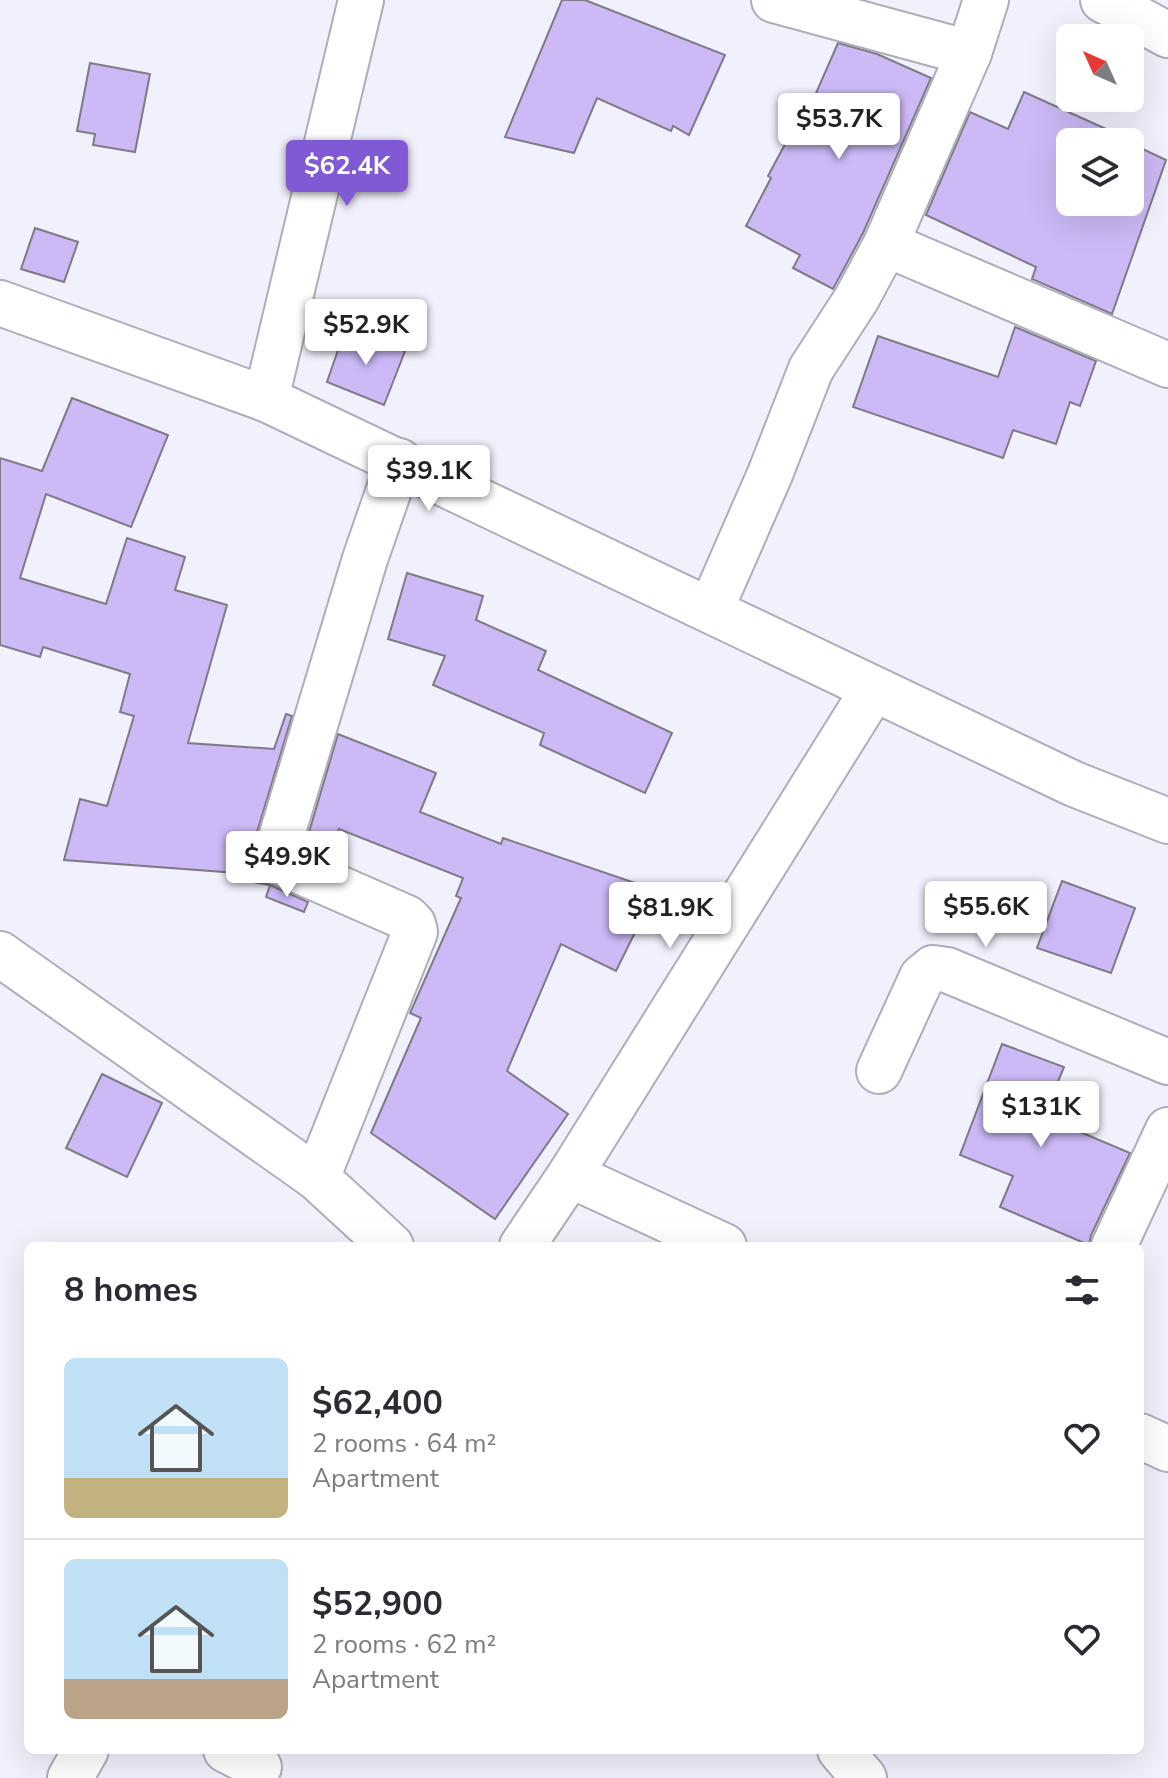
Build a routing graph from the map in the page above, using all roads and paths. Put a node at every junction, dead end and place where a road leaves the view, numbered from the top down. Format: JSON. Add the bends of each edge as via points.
{"nodes":[{"id":1,"x":361,"y":0,"type":"edge"},
{"id":2,"x":774,"y":0,"type":"edge"},
{"id":3,"x":986,"y":0,"type":"edge"},
{"id":4,"x":1103,"y":0,"type":"edge"},
{"id":5,"x":1168,"y":35,"type":"edge"},
{"id":6,"x":969,"y":53,"type":"junction"},
{"id":7,"x":886,"y":244,"type":"junction"},
{"id":8,"x":0,"y":303,"type":"edge"},
{"id":9,"x":1168,"y":365,"type":"edge"},
{"id":10,"x":266,"y":399,"type":"junction"},
{"id":11,"x":399,"y":461,"type":"junction"},
{"id":12,"x":711,"y":609,"type":"junction"},
{"id":13,"x":873,"y":690,"type":"junction"},
{"id":14,"x":1168,"y":821,"type":"edge"},
{"id":15,"x":0,"y":954,"type":"edge"},
{"id":16,"x":1168,"y":1062,"type":"edge"},
{"id":17,"x":879,"y":1071,"type":"dead end"},
{"id":18,"x":1168,"y":1130,"type":"edge"},
{"id":19,"x":570,"y":1175,"type":"junction"},
{"id":20,"x":317,"y":1178,"type":"junction"},
{"id":21,"x":387,"y":1242,"type":"edge"},
{"id":22,"x":525,"y":1242,"type":"edge"},
{"id":23,"x":715,"y":1242,"type":"edge"},
{"id":24,"x":1116,"y":1242,"type":"edge"},
{"id":25,"x":1144,"y":1438,"type":"edge"},
{"id":26,"x":1168,"y":1449,"type":"edge"},
{"id":27,"x":84,"y":1754,"type":"edge"},
{"id":28,"x":843,"y":1754,"type":"edge"},
{"id":29,"x":70,"y":1778,"type":"edge"},
{"id":30,"x":864,"y":1778,"type":"edge"}],
"edges":[{"from":1,"to":10,"type":"street"},
{"from":2,"to":6,"type":"street"},
{"from":3,"to":6,"type":"street"},
{"from":4,"to":5,"type":"street"},
{"from":6,"to":7,"type":"street"},
{"from":7,"to":9,"type":"street"},
{"from":7,"to":12,"type":"street","via":[[811,369]]},
{"from":8,"to":10,"type":"street"},
{"from":10,"to":11,"type":"street"},
{"from":11,"to":12,"type":"street"},
{"from":11,"to":20,"type":"street","via":[[275,858],[407,918],[415,932]]},
{"from":12,"to":13,"type":"street"},
{"from":13,"to":14,"type":"street","via":[[1074,784]]},
{"from":13,"to":19,"type":"street"},
{"from":15,"to":20,"type":"street"},
{"from":16,"to":17,"type":"street","via":[[933,968],[922,977]]},
{"from":18,"to":24,"type":"street"},
{"from":19,"to":22,"type":"street"},
{"from":19,"to":23,"type":"street"},
{"from":20,"to":21,"type":"street"},
{"from":25,"to":26,"type":"street"},
{"from":27,"to":29,"type":"street"},
{"from":28,"to":30,"type":"street"}]}
